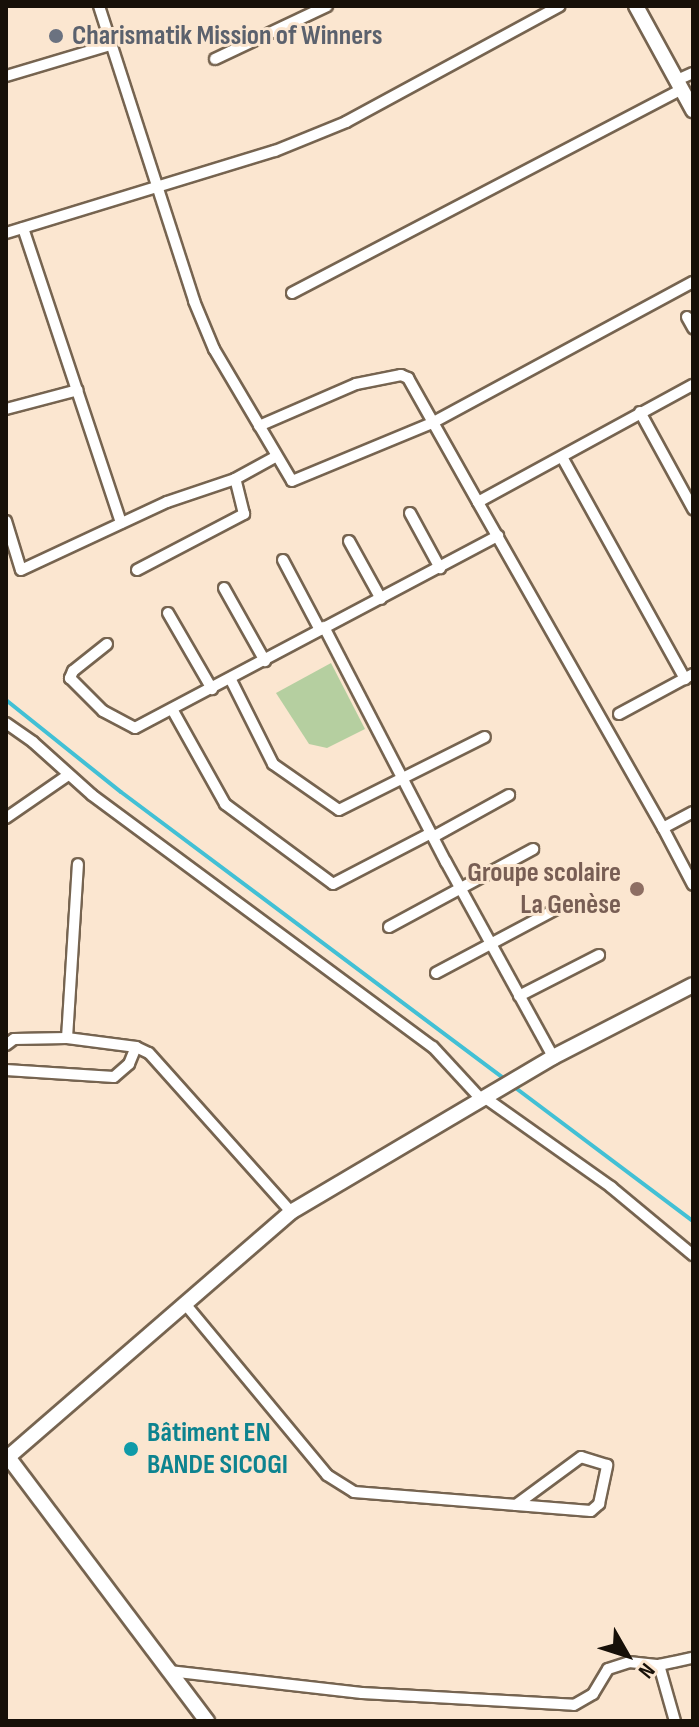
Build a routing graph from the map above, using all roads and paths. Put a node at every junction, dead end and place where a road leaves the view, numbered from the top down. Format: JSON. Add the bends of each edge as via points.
{"nodes":[{"id":1,"x":99,"y":6,"type":"edge"},
{"id":2,"x":327,"y":6,"type":"edge"},
{"id":3,"x":560,"y":6,"type":"edge"},
{"id":4,"x":636,"y":6,"type":"edge"},
{"id":5,"x":110,"y":45,"type":"junction"},
{"id":6,"x":215,"y":59,"type":"dead end"},
{"id":7,"x":693,"y":73,"type":"edge"},
{"id":8,"x":6,"y":76,"type":"edge"},
{"id":9,"x":679,"y":84,"type":"junction"},
{"id":10,"x":693,"y":110,"type":"edge"},
{"id":11,"x":159,"y":185,"type":"junction"},
{"id":12,"x":23,"y":228,"type":"junction"},
{"id":13,"x":6,"y":233,"type":"edge"},
{"id":14,"x":693,"y":282,"type":"edge"},
{"id":15,"x":292,"y":293,"type":"dead end"},
{"id":16,"x":687,"y":317,"type":"dead end"},
{"id":17,"x":693,"y":328,"type":"edge"},
{"id":18,"x":693,"y":385,"type":"edge"},
{"id":19,"x":78,"y":390,"type":"junction"},
{"id":20,"x":6,"y":409,"type":"edge"},
{"id":21,"x":640,"y":412,"type":"junction"},
{"id":22,"x":432,"y":423,"type":"junction"},
{"id":23,"x":259,"y":426,"type":"junction"},
{"id":24,"x":275,"y":457,"type":"junction"},
{"id":25,"x":562,"y":457,"type":"junction"},
{"id":26,"x":235,"y":479,"type":"junction"},
{"id":27,"x":478,"y":502,"type":"junction"},
{"id":28,"x":693,"y":509,"type":"edge"},
{"id":29,"x":410,"y":513,"type":"dead end"},
{"id":30,"x":6,"y":521,"type":"edge"},
{"id":31,"x":121,"y":523,"type":"junction"},
{"id":32,"x":498,"y":536,"type":"junction"},
{"id":33,"x":349,"y":541,"type":"dead end"},
{"id":34,"x":283,"y":560,"type":"dead end"},
{"id":35,"x":440,"y":568,"type":"junction"},
{"id":36,"x":137,"y":570,"type":"dead end"},
{"id":37,"x":224,"y":588,"type":"dead end"},
{"id":38,"x":381,"y":599,"type":"junction"},
{"id":39,"x":168,"y":613,"type":"dead end"},
{"id":40,"x":322,"y":628,"type":"junction"},
{"id":41,"x":107,"y":644,"type":"dead end"},
{"id":42,"x":265,"y":661,"type":"junction"},
{"id":43,"x":689,"y":676,"type":"edge"},
{"id":44,"x":231,"y":680,"type":"junction"},
{"id":45,"x":212,"y":689,"type":"junction"},
{"id":46,"x":172,"y":709,"type":"junction"},
{"id":47,"x":619,"y":714,"type":"dead end"},
{"id":48,"x":6,"y":723,"type":"edge"},
{"id":49,"x":485,"y":737,"type":"dead end"},
{"id":50,"x":68,"y":775,"type":"junction"},
{"id":51,"x":402,"y":778,"type":"junction"},
{"id":52,"x":509,"y":795,"type":"dead end"},
{"id":53,"x":693,"y":812,"type":"edge"},
{"id":54,"x":6,"y":818,"type":"edge"},
{"id":55,"x":663,"y":828,"type":"junction"},
{"id":56,"x":432,"y":835,"type":"junction"},
{"id":57,"x":533,"y":849,"type":"dead end"},
{"id":58,"x":78,"y":864,"type":"dead end"},
{"id":59,"x":693,"y":885,"type":"edge"},
{"id":60,"x":462,"y":890,"type":"junction"},
{"id":61,"x":562,"y":906,"type":"dead end"},
{"id":62,"x":389,"y":927,"type":"dead end"},
{"id":63,"x":492,"y":945,"type":"junction"},
{"id":64,"x":599,"y":955,"type":"dead end"},
{"id":65,"x":436,"y":973,"type":"dead end"},
{"id":66,"x":693,"y":985,"type":"edge"},
{"id":67,"x":519,"y":996,"type":"junction"},
{"id":68,"x":67,"y":1038,"type":"junction"},
{"id":69,"x":6,"y":1045,"type":"edge"},
{"id":70,"x":136,"y":1047,"type":"junction"},
{"id":71,"x":553,"y":1057,"type":"junction"},
{"id":72,"x":6,"y":1070,"type":"edge"},
{"id":73,"x":484,"y":1098,"type":"junction"},
{"id":74,"x":291,"y":1212,"type":"junction"},
{"id":75,"x":693,"y":1255,"type":"edge"},
{"id":76,"x":186,"y":1305,"type":"junction"},
{"id":77,"x":7,"y":1458,"type":"edge"},
{"id":78,"x":516,"y":1505,"type":"junction"},
{"id":79,"x":693,"y":1658,"type":"edge"},
{"id":80,"x":659,"y":1665,"type":"junction"},
{"id":81,"x":169,"y":1671,"type":"junction"},
{"id":82,"x":207,"y":1721,"type":"edge"},
{"id":83,"x":675,"y":1721,"type":"edge"}],
"edges":[{"from":1,"to":5,"type":"street"},
{"from":2,"to":6,"type":"street"},
{"from":3,"to":11,"type":"street","via":[[346,122],[275,151]]},
{"from":4,"to":9,"type":"street"},
{"from":5,"to":8,"type":"street"},
{"from":5,"to":11,"type":"street"},
{"from":7,"to":9,"type":"street"},
{"from":9,"to":10,"type":"street"},
{"from":9,"to":15,"type":"street"},
{"from":11,"to":12,"type":"street"},
{"from":11,"to":23,"type":"street","via":[[194,301],[214,349]]},
{"from":12,"to":13,"type":"street"},
{"from":12,"to":19,"type":"street"},
{"from":14,"to":22,"type":"street"},
{"from":16,"to":17,"type":"street"},
{"from":18,"to":21,"type":"street"},
{"from":19,"to":20,"type":"street"},
{"from":19,"to":31,"type":"street"},
{"from":21,"to":25,"type":"street"},
{"from":21,"to":28,"type":"street"},
{"from":22,"to":23,"type":"street","via":[[408,378],[392,374]]},
{"from":22,"to":24,"type":"street","via":[[296,481]]},
{"from":22,"to":27,"type":"street"},
{"from":23,"to":24,"type":"street"},
{"from":24,"to":26,"type":"street"},
{"from":25,"to":27,"type":"street"},
{"from":25,"to":43,"type":"street"},
{"from":26,"to":31,"type":"street"},
{"from":26,"to":36,"type":"street","via":[[244,514]]},
{"from":27,"to":32,"type":"street"},
{"from":29,"to":35,"type":"street"},
{"from":30,"to":31,"type":"street","via":[[21,570]]},
{"from":32,"to":35,"type":"street"},
{"from":32,"to":55,"type":"street"},
{"from":33,"to":38,"type":"street"},
{"from":34,"to":40,"type":"street"},
{"from":35,"to":38,"type":"street"},
{"from":37,"to":42,"type":"street"},
{"from":38,"to":40,"type":"street"},
{"from":39,"to":45,"type":"street"},
{"from":40,"to":42,"type":"street"},
{"from":40,"to":51,"type":"street"},
{"from":41,"to":46,"type":"street","via":[[73,671],[70,678],[76,686],[129,727]]},
{"from":42,"to":44,"type":"street"},
{"from":43,"to":47,"type":"street"},
{"from":44,"to":45,"type":"street"},
{"from":44,"to":51,"type":"street","via":[[273,764],[330,806],[339,810]]},
{"from":45,"to":46,"type":"street"},
{"from":46,"to":56,"type":"street","via":[[225,804],[333,884]]},
{"from":48,"to":50,"type":"street"},
{"from":49,"to":51,"type":"street"},
{"from":50,"to":54,"type":"street"},
{"from":50,"to":73,"type":"street","via":[[433,1047]]},
{"from":51,"to":56,"type":"street"},
{"from":52,"to":56,"type":"street"},
{"from":53,"to":55,"type":"street"},
{"from":55,"to":59,"type":"street"},
{"from":56,"to":60,"type":"street"},
{"from":57,"to":60,"type":"street"},
{"from":58,"to":68,"type":"street"},
{"from":60,"to":62,"type":"street"},
{"from":60,"to":63,"type":"street"},
{"from":61,"to":63,"type":"street"},
{"from":63,"to":65,"type":"street"},
{"from":63,"to":67,"type":"street"},
{"from":64,"to":67,"type":"street"},
{"from":66,"to":71,"type":"street"},
{"from":67,"to":71,"type":"street"},
{"from":68,"to":69,"type":"street","via":[[14,1039]]},
{"from":68,"to":70,"type":"street"},
{"from":70,"to":72,"type":"street","via":[[129,1064],[104,1079]]},
{"from":70,"to":74,"type":"street","via":[[162,1064]]},
{"from":71,"to":73,"type":"street"},
{"from":73,"to":74,"type":"street"},
{"from":73,"to":75,"type":"street","via":[[611,1187]]},
{"from":74,"to":76,"type":"street"},
{"from":76,"to":77,"type":"street"},
{"from":76,"to":78,"type":"street","via":[[338,1484],[354,1492]]},
{"from":77,"to":81,"type":"street"},
{"from":78,"to":78,"type":"street","via":[[596,1509],[607,1465],[581,1457]]},
{"from":79,"to":80,"type":"street"},
{"from":80,"to":81,"type":"street","via":[[629,1662],[608,1669],[593,1694],[574,1705],[362,1693]]},
{"from":80,"to":83,"type":"street"},
{"from":81,"to":82,"type":"street"}]}
